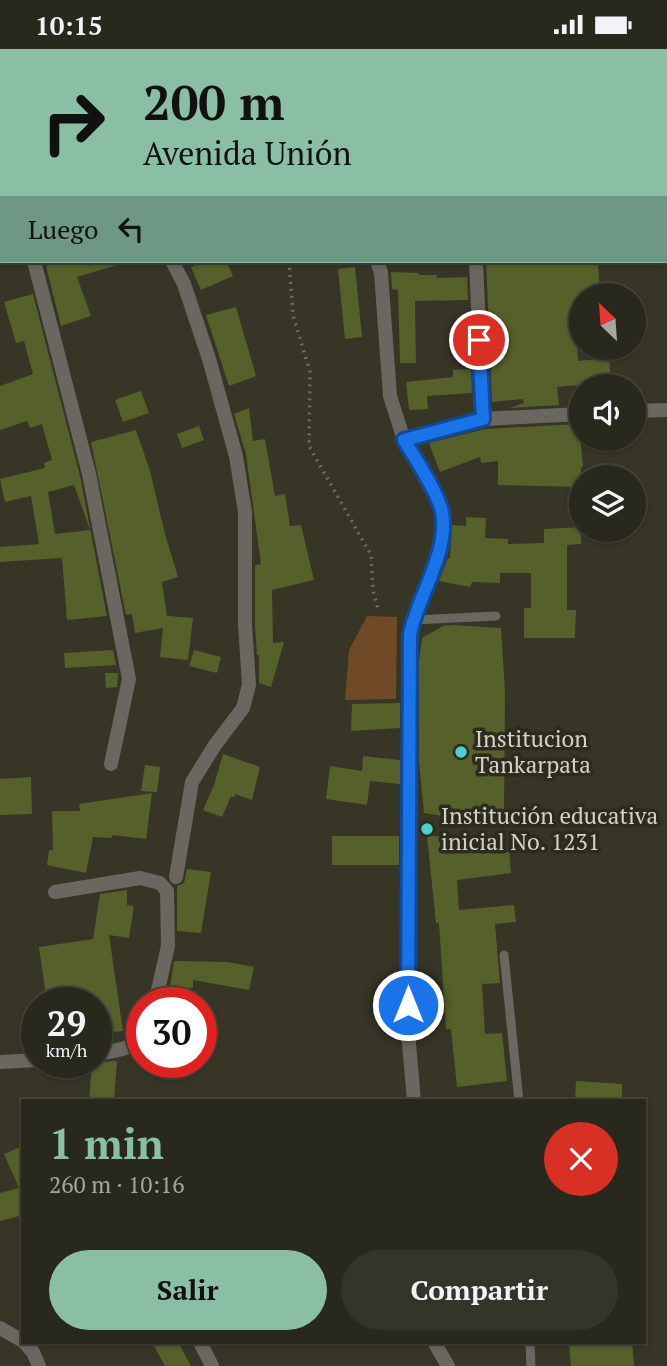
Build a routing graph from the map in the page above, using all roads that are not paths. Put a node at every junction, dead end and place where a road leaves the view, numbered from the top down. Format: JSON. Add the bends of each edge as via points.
{"nodes":[{"id":1,"x":35,"y":263,"type":"edge"},
{"id":2,"x":173,"y":263,"type":"edge"},
{"id":3,"x":378,"y":263,"type":"edge"},
{"id":4,"x":476,"y":263,"type":"edge"},
{"id":5,"x":667,"y":409,"type":"edge"},
{"id":6,"x":646,"y":410,"type":"edge"},
{"id":7,"x":569,"y":415,"type":"edge"},
{"id":8,"x":483,"y":419,"type":"junction"},
{"id":9,"x":404,"y":440,"type":"junction"},
{"id":10,"x":496,"y":616,"type":"dead end"},
{"id":11,"x":413,"y":620,"type":"junction"},
{"id":12,"x":111,"y":764,"type":"dead end"},
{"id":13,"x":176,"y":877,"type":"dead end"},
{"id":14,"x":55,"y":892,"type":"dead end"},
{"id":15,"x":504,"y":955,"type":"dead end"},
{"id":16,"x":159,"y":987,"type":"edge"},
{"id":17,"x":21,"y":1061,"type":"edge"},
{"id":18,"x":0,"y":1062,"type":"edge"},
{"id":19,"x":414,"y":1099,"type":"edge"},
{"id":20,"x":519,"y":1099,"type":"edge"},
{"id":21,"x":0,"y":1328,"type":"edge"},
{"id":22,"x":21,"y":1341,"type":"edge"},
{"id":23,"x":25,"y":1344,"type":"edge"},
{"id":24,"x":201,"y":1344,"type":"edge"},
{"id":25,"x":435,"y":1344,"type":"edge"},
{"id":26,"x":530,"y":1344,"type":"edge"},
{"id":27,"x":39,"y":1366,"type":"edge"},
{"id":28,"x":212,"y":1366,"type":"edge"},
{"id":29,"x":448,"y":1366,"type":"edge"},
{"id":30,"x":531,"y":1366,"type":"edge"}],
"edges":[{"from":1,"to":12,"type":"street","via":[[89,474],[129,679]]},
{"from":2,"to":13,"type":"street","via":[[209,359],[236,456],[245,512],[249,685],[243,708],[192,782]]},
{"from":3,"to":9,"type":"street","via":[[390,396]]},
{"from":4,"to":8,"type":"street"},
{"from":5,"to":6,"type":"street"},
{"from":7,"to":8,"type":"street"},
{"from":8,"to":9,"type":"street"},
{"from":9,"to":11,"type":"street","via":[[440,505],[443,519],[439,554]]},
{"from":10,"to":11,"type":"lane"},
{"from":11,"to":19,"type":"street","via":[[408,1032]]},
{"from":14,"to":16,"type":"street","via":[[140,878],[160,883],[167,891],[168,946]]},
{"from":15,"to":20,"type":"lane"},
{"from":17,"to":18,"type":"street"},
{"from":21,"to":22,"type":"street"},
{"from":23,"to":27,"type":"street"},
{"from":24,"to":28,"type":"street"},
{"from":25,"to":29,"type":"street"},
{"from":26,"to":30,"type":"lane"}]}
